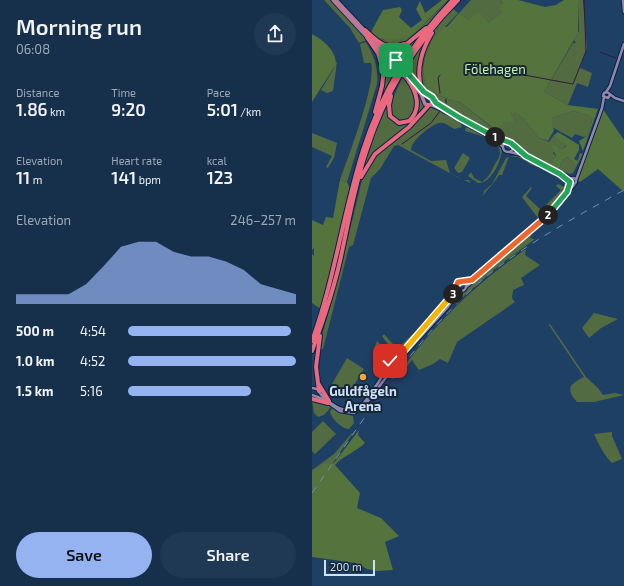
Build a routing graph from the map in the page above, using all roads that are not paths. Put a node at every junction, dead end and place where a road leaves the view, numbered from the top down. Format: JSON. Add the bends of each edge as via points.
{"nodes":[{"id":1,"x":333,"y":0,"type":"edge"},
{"id":2,"x":336,"y":0,"type":"edge"},
{"id":3,"x":453,"y":0,"type":"edge"},
{"id":4,"x":458,"y":0,"type":"edge"},
{"id":5,"x":623,"y":0,"type":"edge"},
{"id":6,"x":624,"y":12,"type":"edge"},
{"id":7,"x":440,"y":20,"type":"junction"},
{"id":8,"x":434,"y":21,"type":"junction"},
{"id":9,"x":365,"y":30,"type":"junction"},
{"id":10,"x":367,"y":37,"type":"junction"},
{"id":11,"x":408,"y":43,"type":"junction"},
{"id":12,"x":624,"y":44,"type":"edge"},
{"id":13,"x":391,"y":53,"type":"junction"},
{"id":14,"x":385,"y":59,"type":"junction"},
{"id":15,"x":396,"y":64,"type":"junction"},
{"id":16,"x":383,"y":75,"type":"junction"},
{"id":17,"x":409,"y":78,"type":"junction"},
{"id":18,"x":396,"y":82,"type":"junction"},
{"id":19,"x":610,"y":86,"type":"junction"},
{"id":20,"x":422,"y":90,"type":"junction"},
{"id":21,"x":606,"y":92,"type":"junction"},
{"id":22,"x":608,"y":96,"type":"junction"},
{"id":23,"x":433,"y":100,"type":"junction"},
{"id":24,"x":624,"y":101,"type":"edge"},
{"id":25,"x":429,"y":105,"type":"junction"},
{"id":26,"x":368,"y":134,"type":"junction"},
{"id":27,"x":508,"y":142,"type":"junction"},
{"id":28,"x":503,"y":147,"type":"junction"},
{"id":29,"x":513,"y":147,"type":"junction"},
{"id":30,"x":510,"y":152,"type":"junction"},
{"id":31,"x":526,"y":156,"type":"junction"},
{"id":32,"x":580,"y":168,"type":"junction"},
{"id":33,"x":560,"y":174,"type":"junction"},
{"id":34,"x":572,"y":179,"type":"junction"},
{"id":35,"x":576,"y":180,"type":"junction"},
{"id":36,"x":571,"y":183,"type":"junction"},
{"id":37,"x":357,"y":184,"type":"junction"},
{"id":38,"x":472,"y":280,"type":"junction"},
{"id":39,"x":464,"y":282,"type":"junction"},
{"id":40,"x":456,"y":286,"type":"junction"},
{"id":41,"x":466,"y":287,"type":"junction"},
{"id":42,"x":462,"y":291,"type":"junction"},
{"id":43,"x":324,"y":311,"type":"junction"},
{"id":44,"x":312,"y":332,"type":"edge"},
{"id":45,"x":312,"y":341,"type":"edge"},
{"id":46,"x":312,"y":351,"type":"edge"},
{"id":47,"x":391,"y":361,"type":"junction"},
{"id":48,"x":384,"y":368,"type":"junction"},
{"id":49,"x":393,"y":368,"type":"junction"},
{"id":50,"x":316,"y":377,"type":"junction"},
{"id":51,"x":312,"y":388,"type":"edge"},
{"id":52,"x":319,"y":391,"type":"junction"},
{"id":53,"x":313,"y":396,"type":"edge"},
{"id":54,"x":329,"y":402,"type":"junction"}],
"edges":[{"from":1,"to":10,"type":"main road"},
{"from":2,"to":9,"type":"main road"},
{"from":3,"to":8,"type":"highway"},
{"from":4,"to":7,"type":"highway"},
{"from":5,"to":6,"type":"main road"},
{"from":7,"to":18,"type":"highway"},
{"from":7,"to":20,"type":"highway","via":[[428,40],[422,57]]},
{"from":8,"to":11,"type":"highway"},
{"from":8,"to":26,"type":"highway","via":[[393,80]]},
{"from":9,"to":11,"type":"highway","via":[[386,46],[395,47]]},
{"from":9,"to":13,"type":"main road"},
{"from":10,"to":14,"type":"main road"},
{"from":10,"to":16,"type":"highway","via":[[380,57]]},
{"from":11,"to":13,"type":"highway","via":[[397,52]]},
{"from":12,"to":19,"type":"main road"},
{"from":13,"to":14,"type":"main road"},
{"from":13,"to":15,"type":"main road"},
{"from":14,"to":15,"type":"main road"},
{"from":14,"to":16,"type":"highway"},
{"from":15,"to":17,"type":"main road","bridge":true},
{"from":16,"to":26,"type":"highway","via":[[380,95]]},
{"from":17,"to":18,"type":"highway","via":[[416,93],[417,106],[413,116],[404,123],[393,120],[389,112],[389,102]]},
{"from":17,"to":20,"type":"main road"},
{"from":17,"to":25,"type":"main road","via":[[425,104]]},
{"from":18,"to":37,"type":"highway","via":[[372,136]]},
{"from":19,"to":21,"type":"main road"},
{"from":19,"to":22,"type":"main road"},
{"from":20,"to":23,"type":"main road"},
{"from":21,"to":22,"type":"main road"},
{"from":21,"to":22,"type":"main road","via":[[604,94]]},
{"from":22,"to":24,"type":"main road"},
{"from":22,"to":32,"type":"main road"},
{"from":23,"to":25,"type":"main road"},
{"from":23,"to":27,"type":"main road","via":[[460,118]]},
{"from":25,"to":28,"type":"main road","via":[[442,109]]},
{"from":25,"to":37,"type":"highway","via":[[409,127],[375,154]]},
{"from":26,"to":43,"type":"highway","via":[[356,172]]},
{"from":27,"to":28,"type":"main road"},
{"from":27,"to":29,"type":"main road"},
{"from":28,"to":30,"type":"main road","via":[[505,151]]},
{"from":29,"to":30,"type":"main road"},
{"from":29,"to":31,"type":"main road"},
{"from":30,"to":31,"type":"main road"},
{"from":31,"to":33,"type":"main road"},
{"from":32,"to":34,"type":"main road"},
{"from":32,"to":35,"type":"main road"},
{"from":33,"to":34,"type":"main road"},
{"from":33,"to":36,"type":"main road"},
{"from":34,"to":35,"type":"main road"},
{"from":34,"to":36,"type":"main road"},
{"from":35,"to":36,"type":"main road"},
{"from":36,"to":38,"type":"main road","via":[[567,192],[541,222]]},
{"from":37,"to":43,"type":"highway","via":[[340,262]]},
{"from":38,"to":39,"type":"main road"},
{"from":38,"to":41,"type":"main road"},
{"from":39,"to":40,"type":"main road","via":[[459,281]]},
{"from":39,"to":41,"type":"main road"},
{"from":40,"to":42,"type":"main road"},
{"from":40,"to":47,"type":"main road","via":[[448,301],[402,353]]},
{"from":41,"to":42,"type":"main road"},
{"from":42,"to":49,"type":"main road"},
{"from":43,"to":44,"type":"highway"},
{"from":43,"to":45,"type":"highway"},
{"from":43,"to":46,"type":"highway"},
{"from":43,"to":50,"type":"highway","via":[[317,347]]},
{"from":47,"to":48,"type":"main road","via":[[385,363]]},
{"from":47,"to":49,"type":"main road"},
{"from":48,"to":49,"type":"main road","via":[[388,371]]},
{"from":48,"to":54,"type":"main road","via":[[382,378],[358,408],[345,410]]},
{"from":49,"to":54,"type":"main road","via":[[360,410],[346,413]]},
{"from":50,"to":52,"type":"highway"},
{"from":50,"to":54,"type":"highway"},
{"from":51,"to":52,"type":"main road"},
{"from":52,"to":53,"type":"main road","via":[[318,395]]},
{"from":52,"to":54,"type":"main road"},
{"from":53,"to":54,"type":"highway"}]}
